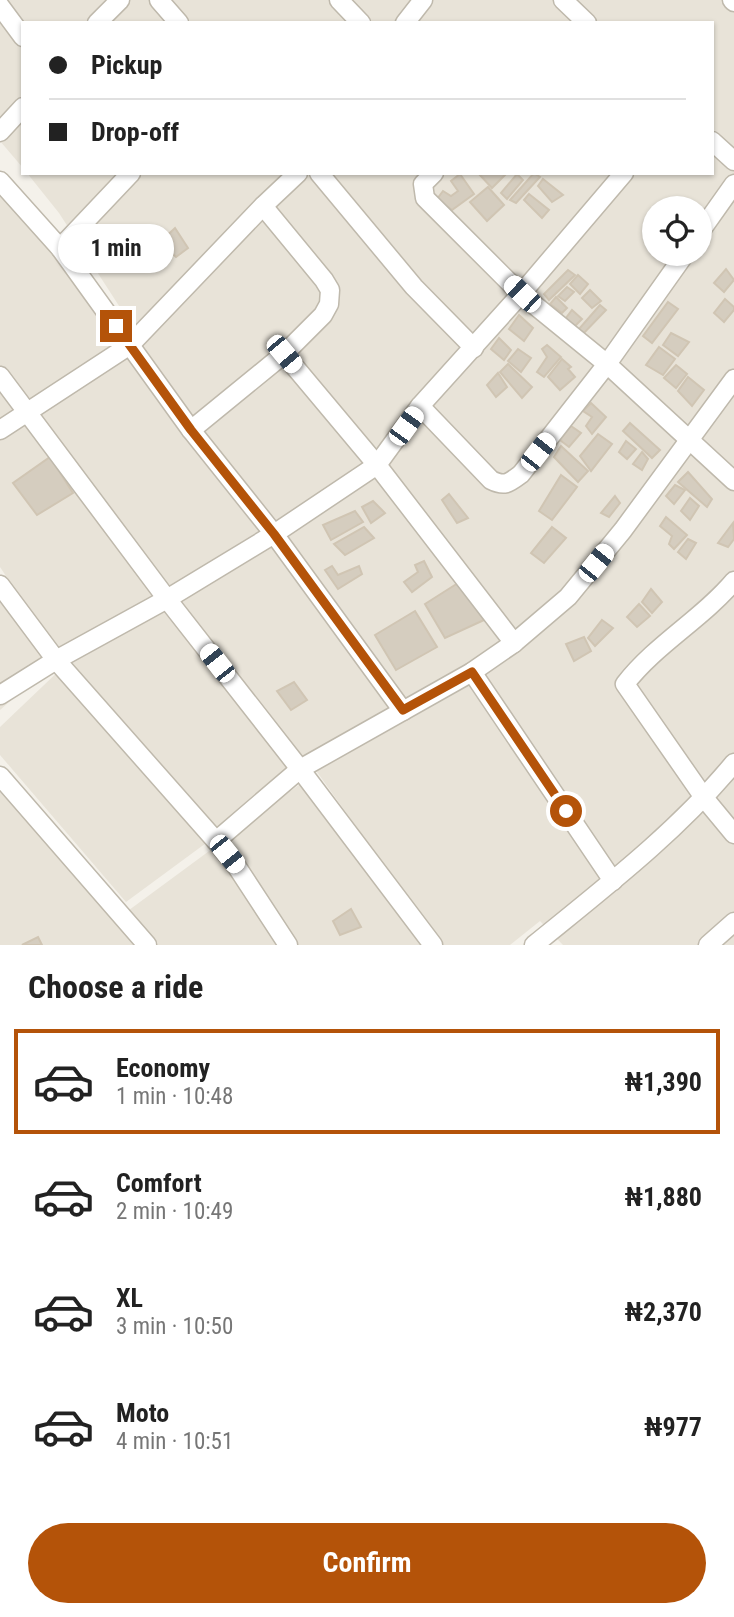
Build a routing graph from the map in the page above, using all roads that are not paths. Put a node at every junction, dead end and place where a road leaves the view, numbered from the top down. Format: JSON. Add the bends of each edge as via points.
{"nodes":[{"id":1,"x":120,"y":0,"type":"edge"},
{"id":2,"x":159,"y":0,"type":"edge"},
{"id":3,"x":339,"y":0,"type":"edge"},
{"id":4,"x":423,"y":0,"type":"edge"},
{"id":5,"x":0,"y":5,"type":"edge"},
{"id":6,"x":567,"y":7,"type":"edge"},
{"id":7,"x":99,"y":21,"type":"edge"},
{"id":8,"x":177,"y":21,"type":"edge"},
{"id":9,"x":359,"y":21,"type":"edge"},
{"id":10,"x":407,"y":21,"type":"edge"},
{"id":11,"x":584,"y":21,"type":"edge"},
{"id":12,"x":21,"y":34,"type":"edge"},
{"id":13,"x":21,"y":109,"type":"edge"},
{"id":14,"x":0,"y":132,"type":"edge"},
{"id":15,"x":714,"y":143,"type":"edge"},
{"id":16,"x":734,"y":161,"type":"edge"},
{"id":17,"x":129,"y":175,"type":"edge"},
{"id":18,"x":296,"y":175,"type":"edge"},
{"id":19,"x":321,"y":175,"type":"edge"},
{"id":20,"x":432,"y":175,"type":"edge"},
{"id":21,"x":622,"y":175,"type":"edge"},
{"id":22,"x":0,"y":181,"type":"edge"},
{"id":23,"x":734,"y":184,"type":"edge"},
{"id":24,"x":263,"y":206,"type":"junction"},
{"id":25,"x":712,"y":215,"type":"edge"},
{"id":26,"x":60,"y":248,"type":"junction"},
{"id":27,"x":676,"y":266,"type":"edge"},
{"id":28,"x":522,"y":294,"type":"junction"},
{"id":29,"x":130,"y":345,"type":"junction"},
{"id":30,"x":474,"y":348,"type":"junction"},
{"id":31,"x":284,"y":354,"type":"junction"},
{"id":32,"x":607,"y":364,"type":"junction"},
{"id":33,"x":0,"y":376,"type":"edge"},
{"id":34,"x":734,"y":379,"type":"edge"},
{"id":35,"x":420,"y":406,"type":"junction"},
{"id":36,"x":27,"y":411,"type":"junction"},
{"id":37,"x":0,"y":430,"type":"edge"},
{"id":38,"x":191,"y":430,"type":"junction"},
{"id":39,"x":689,"y":439,"type":"junction"},
{"id":40,"x":377,"y":466,"type":"junction"},
{"id":41,"x":734,"y":481,"type":"edge"},
{"id":42,"x":274,"y":534,"type":"junction"},
{"id":43,"x":734,"y":581,"type":"edge"},
{"id":44,"x":0,"y":585,"type":"edge"},
{"id":45,"x":167,"y":599,"type":"junction"},
{"id":46,"x":514,"y":643,"type":"junction"},
{"id":47,"x":56,"y":660,"type":"junction"},
{"id":48,"x":472,"y":672,"type":"junction"},
{"id":49,"x":0,"y":695,"type":"edge"},
{"id":50,"x":403,"y":710,"type":"junction"},
{"id":51,"x":734,"y":763,"type":"edge"},
{"id":52,"x":300,"y":769,"type":"junction"},
{"id":53,"x":0,"y":776,"type":"edge"},
{"id":54,"x":705,"y":799,"type":"junction"},
{"id":55,"x":734,"y":834,"type":"edge"},
{"id":56,"x":216,"y":841,"type":"junction"},
{"id":57,"x":612,"y":881,"type":"junction"},
{"id":58,"x":734,"y":922,"type":"edge"},
{"id":59,"x":147,"y":945,"type":"edge"},
{"id":60,"x":288,"y":945,"type":"edge"},
{"id":61,"x":433,"y":945,"type":"edge"},
{"id":62,"x":534,"y":945,"type":"edge"},
{"id":63,"x":708,"y":945,"type":"edge"}],
"edges":[{"from":1,"to":7,"type":"street"},
{"from":2,"to":8,"type":"street"},
{"from":3,"to":9,"type":"street"},
{"from":4,"to":10,"type":"street"},
{"from":5,"to":12,"type":"street"},
{"from":6,"to":11,"type":"street"},
{"from":13,"to":14,"type":"street"},
{"from":15,"to":16,"type":"street"},
{"from":17,"to":26,"type":"street"},
{"from":18,"to":24,"type":"street"},
{"from":19,"to":30,"type":"street","via":[[414,287]]},
{"from":20,"to":28,"type":"street","via":[[423,184],[425,198]]},
{"from":21,"to":28,"type":"street"},
{"from":22,"to":26,"type":"street"},
{"from":23,"to":25,"type":"street"},
{"from":24,"to":29,"type":"street"},
{"from":24,"to":31,"type":"street","via":[[330,290],[330,304],[323,315]]},
{"from":26,"to":29,"type":"street"},
{"from":27,"to":32,"type":"street"},
{"from":28,"to":30,"type":"street"},
{"from":28,"to":32,"type":"street"},
{"from":29,"to":36,"type":"street"},
{"from":29,"to":38,"type":"street"},
{"from":30,"to":35,"type":"street"},
{"from":31,"to":38,"type":"street"},
{"from":31,"to":40,"type":"street"},
{"from":32,"to":35,"type":"street","via":[[522,474],[508,485],[491,480]]},
{"from":32,"to":39,"type":"street"},
{"from":33,"to":36,"type":"street"},
{"from":34,"to":39,"type":"street"},
{"from":35,"to":40,"type":"street"},
{"from":36,"to":37,"type":"street"},
{"from":36,"to":45,"type":"street"},
{"from":38,"to":42,"type":"street"},
{"from":39,"to":41,"type":"street"},
{"from":39,"to":46,"type":"street","via":[[568,597]]},
{"from":40,"to":42,"type":"street"},
{"from":40,"to":46,"type":"street"},
{"from":42,"to":45,"type":"street"},
{"from":42,"to":50,"type":"street"},
{"from":43,"to":54,"type":"street","via":[[625,684]]},
{"from":44,"to":47,"type":"street"},
{"from":45,"to":47,"type":"street"},
{"from":45,"to":52,"type":"street"},
{"from":46,"to":48,"type":"street"},
{"from":47,"to":49,"type":"street"},
{"from":47,"to":56,"type":"street"},
{"from":48,"to":50,"type":"street"},
{"from":48,"to":57,"type":"street"},
{"from":50,"to":52,"type":"street"},
{"from":51,"to":54,"type":"street"},
{"from":52,"to":56,"type":"street"},
{"from":52,"to":61,"type":"street"},
{"from":53,"to":59,"type":"street"},
{"from":54,"to":55,"type":"street"},
{"from":54,"to":57,"type":"street"},
{"from":56,"to":60,"type":"street"},
{"from":57,"to":62,"type":"street"},
{"from":58,"to":63,"type":"street"}]}
